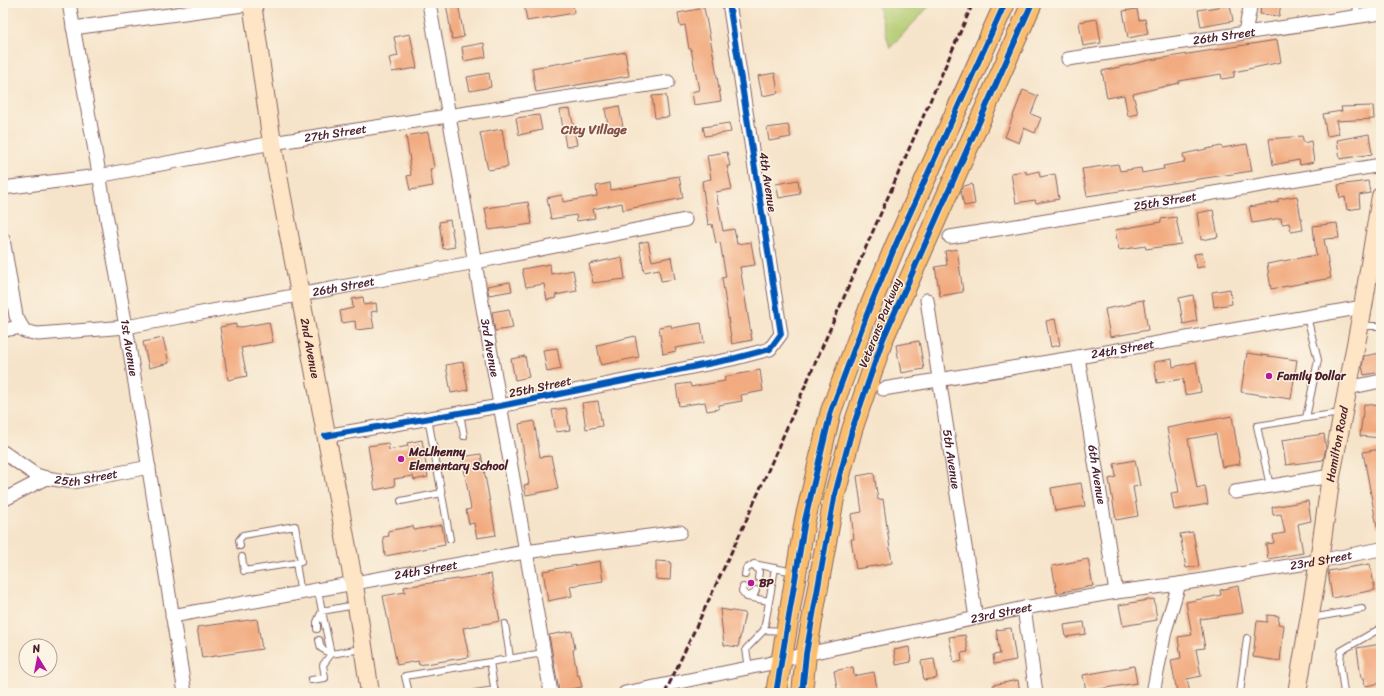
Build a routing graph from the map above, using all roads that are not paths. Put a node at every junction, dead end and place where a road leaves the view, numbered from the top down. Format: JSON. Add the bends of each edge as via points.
{"nodes":[{"id":1,"x":69,"y":3,"type":"edge"},
{"id":2,"x":254,"y":3,"type":"edge"},
{"id":3,"x":429,"y":3,"type":"edge"},
{"id":4,"x":729,"y":3,"type":"edge"},
{"id":5,"x":1005,"y":3,"type":"edge"},
{"id":6,"x":1032,"y":3,"type":"edge"},
{"id":7,"x":1252,"y":3,"type":"edge"},
{"id":8,"x":1357,"y":3,"type":"edge"},
{"id":9,"x":1381,"y":13,"type":"edge"},
{"id":10,"x":1356,"y":16,"type":"junction"},
{"id":11,"x":73,"y":28,"type":"junction"},
{"id":12,"x":1245,"y":32,"type":"junction"},
{"id":13,"x":1068,"y":59,"type":"dead end"},
{"id":14,"x":668,"y":82,"type":"dead end"},
{"id":15,"x":450,"y":115,"type":"junction"},
{"id":16,"x":272,"y":143,"type":"junction"},
{"id":17,"x":1381,"y":165,"type":"edge"},
{"id":18,"x":98,"y":176,"type":"junction"},
{"id":19,"x":3,"y":188,"type":"edge"},
{"id":20,"x":1381,"y":196,"type":"edge"},
{"id":21,"x":685,"y":220,"type":"dead end"},
{"id":22,"x":1379,"y":225,"type":"edge"},
{"id":23,"x":950,"y":237,"type":"dead end"},
{"id":24,"x":3,"y":240,"type":"edge"},
{"id":25,"x":476,"y":262,"type":"junction"},
{"id":26,"x":301,"y":295,"type":"junction"},
{"id":27,"x":927,"y":300,"type":"dead end"},
{"id":28,"x":1363,"y":307,"type":"junction"},
{"id":29,"x":1306,"y":317,"type":"junction"},
{"id":30,"x":1360,"y":326,"type":"junction"},
{"id":31,"x":1381,"y":326,"type":"edge"},
{"id":32,"x":22,"y":327,"type":"junction"},
{"id":33,"x":126,"y":327,"type":"junction"},
{"id":34,"x":3,"y":330,"type":"edge"},
{"id":35,"x":758,"y":352,"type":"joint"},
{"id":36,"x":1078,"y":357,"type":"junction"},
{"id":37,"x":939,"y":379,"type":"junction"},
{"id":38,"x":1381,"y":381,"type":"edge"},
{"id":39,"x":1348,"y":388,"type":"junction"},
{"id":40,"x":882,"y":389,"type":"dead end"},
{"id":41,"x":500,"y":406,"type":"junction"},
{"id":42,"x":1343,"y":412,"type":"junction"},
{"id":43,"x":460,"y":413,"type":"junction"},
{"id":44,"x":428,"y":418,"type":"junction"},
{"id":45,"x":1306,"y":418,"type":"junction"},
{"id":46,"x":325,"y":436,"type":"junction"},
{"id":47,"x":464,"y":436,"type":"dead end"},
{"id":48,"x":3,"y":452,"type":"edge"},
{"id":49,"x":150,"y":467,"type":"junction"},
{"id":50,"x":1331,"y":476,"type":"junction"},
{"id":51,"x":46,"y":478,"type":"junction"},
{"id":52,"x":1270,"y":486,"type":"junction"},
{"id":53,"x":1235,"y":492,"type":"dead end"},
{"id":54,"x":442,"y":493,"type":"junction"},
{"id":55,"x":3,"y":500,"type":"edge"},
{"id":56,"x":401,"y":500,"type":"dead end"},
{"id":57,"x":680,"y":532,"type":"dead end"},
{"id":58,"x":450,"y":539,"type":"dead end"},
{"id":59,"x":240,"y":546,"type":"dead end"},
{"id":60,"x":1381,"y":549,"type":"edge"},
{"id":61,"x":525,"y":552,"type":"junction"},
{"id":62,"x":242,"y":557,"type":"dead end"},
{"id":63,"x":1319,"y":561,"type":"junction"},
{"id":64,"x":296,"y":563,"type":"junction"},
{"id":65,"x":754,"y":564,"type":"junction"},
{"id":66,"x":775,"y":568,"type":"junction"},
{"id":67,"x":796,"y":572,"type":"junction"},
{"id":68,"x":745,"y":575,"type":"dead end"},
{"id":69,"x":758,"y":578,"type":"dead end"},
{"id":70,"x":1179,"y":584,"type":"junction"},
{"id":71,"x":354,"y":585,"type":"junction"},
{"id":72,"x":743,"y":587,"type":"dead end"},
{"id":73,"x":756,"y":590,"type":"dead end"},
{"id":74,"x":318,"y":591,"type":"junction"},
{"id":75,"x":1116,"y":592,"type":"junction"},
{"id":76,"x":301,"y":594,"type":"junction"},
{"id":77,"x":747,"y":597,"type":"junction"},
{"id":78,"x":769,"y":601,"type":"junction"},
{"id":79,"x":357,"y":605,"type":"junction"},
{"id":80,"x":1024,"y":608,"type":"junction"},
{"id":81,"x":1362,"y":609,"type":"dead end"},
{"id":82,"x":322,"y":611,"type":"junction"},
{"id":83,"x":172,"y":616,"type":"junction"},
{"id":84,"x":976,"y":618,"type":"junction"},
{"id":85,"x":1310,"y":618,"type":"junction"},
{"id":86,"x":505,"y":624,"type":"dead end"},
{"id":87,"x":1381,"y":628,"type":"edge"},
{"id":88,"x":317,"y":629,"type":"dead end"},
{"id":89,"x":764,"y":630,"type":"junction"},
{"id":90,"x":787,"y":632,"type":"junction"},
{"id":91,"x":1247,"y":638,"type":"dead end"},
{"id":92,"x":320,"y":640,"type":"dead end"},
{"id":93,"x":363,"y":649,"type":"junction"},
{"id":94,"x":544,"y":653,"type":"junction"},
{"id":95,"x":330,"y":654,"type":"junction"},
{"id":96,"x":806,"y":654,"type":"junction"},
{"id":97,"x":510,"y":658,"type":"junction"},
{"id":98,"x":782,"y":661,"type":"junction"},
{"id":99,"x":490,"y":662,"type":"junction"},
{"id":100,"x":749,"y":668,"type":"junction"},
{"id":101,"x":311,"y":680,"type":"dead end"},
{"id":102,"x":495,"y":691,"type":"edge"},
{"id":103,"x":185,"y":693,"type":"edge"},
{"id":104,"x":370,"y":693,"type":"edge"},
{"id":105,"x":409,"y":693,"type":"edge"},
{"id":106,"x":475,"y":693,"type":"edge"},
{"id":107,"x":551,"y":693,"type":"edge"},
{"id":108,"x":625,"y":693,"type":"edge"},
{"id":109,"x":776,"y":693,"type":"edge"},
{"id":110,"x":802,"y":693,"type":"edge"},
{"id":111,"x":1036,"y":693,"type":"edge"},
{"id":112,"x":1153,"y":693,"type":"edge"},
{"id":113,"x":1240,"y":693,"type":"edge"},
{"id":114,"x":1297,"y":693,"type":"edge"},
{"id":115,"x":1344,"y":693,"type":"edge"}],
"edges":[{"from":1,"to":11,"type":"street","name":"1st Avenue"},
{"from":2,"to":11,"type":"street"},
{"from":2,"to":16,"type":"main road","name":"2nd Avenue"},
{"from":3,"to":15,"type":"street","name":"3rd Avenue"},
{"from":4,"to":35,"type":"street","name":"4th Avenue","via":[[781,334],[770,349]]},
{"from":5,"to":67,"type":"main road","name":"Veterans Parkway","via":[[896,244],[831,411],[805,520]]},
{"from":6,"to":96,"type":"main road","name":"Veterans Parkway","via":[[886,332],[870,374],[834,498]]},
{"from":7,"to":12,"type":"street"},
{"from":8,"to":10,"type":"lane"},
{"from":9,"to":10,"type":"street","name":"26th Street"},
{"from":10,"to":12,"type":"street","name":"26th Street"},
{"from":11,"to":18,"type":"street","name":"1st Avenue"},
{"from":12,"to":13,"type":"street","name":"26th Street"},
{"from":14,"to":15,"type":"street","name":"27th Street"},
{"from":15,"to":16,"type":"street","name":"27th Street"},
{"from":15,"to":25,"type":"street","name":"3rd Avenue"},
{"from":16,"to":18,"type":"street","name":"27th Street"},
{"from":16,"to":26,"type":"main road","name":"2nd Avenue"},
{"from":17,"to":23,"type":"street","name":"25th Street"},
{"from":18,"to":19,"type":"street","name":"27th Street"},
{"from":18,"to":33,"type":"street","name":"1st Avenue"},
{"from":20,"to":22,"type":"main road","name":"Hamilton Road"},
{"from":21,"to":25,"type":"street","name":"26th Street"},
{"from":22,"to":28,"type":"main road","name":"Hamilton Road"},
{"from":24,"to":32,"type":"street","via":[[16,316]]},
{"from":25,"to":26,"type":"street","name":"26th Street"},
{"from":25,"to":41,"type":"street","name":"3rd Avenue"},
{"from":26,"to":33,"type":"street","name":"26th Street"},
{"from":26,"to":46,"type":"main road","name":"2nd Avenue"},
{"from":27,"to":37,"type":"street","name":"5th Avenue"},
{"from":28,"to":29,"type":"street","name":"24th Street"},
{"from":28,"to":30,"type":"main road","name":"Hamilton Road"},
{"from":29,"to":36,"type":"street","name":"24th Street"},
{"from":29,"to":45,"type":"lane","via":[[1318,360]]},
{"from":30,"to":31,"type":"lane"},
{"from":30,"to":39,"type":"main road","name":"Hamilton Road"},
{"from":32,"to":33,"type":"street","name":"26th Street","via":[[24,331],[38,334]]},
{"from":32,"to":34,"type":"street"},
{"from":33,"to":49,"type":"street","name":"1st Avenue"},
{"from":35,"to":41,"type":"street","name":"25th Street"},
{"from":36,"to":37,"type":"street","name":"24th Street"},
{"from":36,"to":75,"type":"street","name":"6th Avenue"},
{"from":37,"to":40,"type":"street","name":"24th Street"},
{"from":37,"to":84,"type":"street","name":"5th Avenue"},
{"from":38,"to":39,"type":"street"},
{"from":39,"to":42,"type":"main road","name":"Hamilton Road"},
{"from":41,"to":43,"type":"street","name":"25th Street"},
{"from":41,"to":61,"type":"street","name":"3rd Avenue"},
{"from":42,"to":45,"type":"lane"},
{"from":42,"to":50,"type":"main road","name":"Hamilton Road"},
{"from":43,"to":44,"type":"street","name":"25th Street"},
{"from":43,"to":47,"type":"lane"},
{"from":44,"to":46,"type":"street","name":"25th Street"},
{"from":44,"to":54,"type":"lane"},
{"from":45,"to":52,"type":"lane","via":[[1257,426]]},
{"from":46,"to":71,"type":"main road","name":"2nd Avenue"},
{"from":48,"to":51,"type":"street","via":[[36,475]]},
{"from":49,"to":51,"type":"street","name":"25th Street","via":[[73,482]]},
{"from":49,"to":83,"type":"street","name":"1st Avenue"},
{"from":50,"to":52,"type":"street"},
{"from":50,"to":63,"type":"main road","name":"Hamilton Road"},
{"from":51,"to":55,"type":"street","name":"25th Street"},
{"from":52,"to":53,"type":"street"},
{"from":54,"to":56,"type":"lane"},
{"from":54,"to":58,"type":"lane"},
{"from":57,"to":61,"type":"street","name":"24th Street"},
{"from":59,"to":64,"type":"lane","via":[[239,540],[243,535],[295,526],[301,562]]},
{"from":60,"to":63,"type":"street","name":"23rd Street"},
{"from":61,"to":71,"type":"street","name":"24th Street"},
{"from":61,"to":94,"type":"street","name":"3rd Avenue"},
{"from":62,"to":64,"type":"lane","via":[[244,571]]},
{"from":63,"to":70,"type":"street","name":"23rd Street"},
{"from":63,"to":85,"type":"main road","name":"Hamilton Road"},
{"from":64,"to":76,"type":"lane"},
{"from":65,"to":66,"type":"lane"},
{"from":65,"to":68,"type":"lane","via":[[746,569]]},
{"from":65,"to":69,"type":"lane","via":[[759,572]]},
{"from":66,"to":67,"type":"lane"},
{"from":66,"to":78,"type":"lane"},
{"from":67,"to":90,"type":"main road","name":"Veterans Parkway"},
{"from":70,"to":75,"type":"street","name":"23rd Street"},
{"from":70,"to":112,"type":"street"},
{"from":71,"to":74,"type":"street","name":"24th Street"},
{"from":71,"to":79,"type":"main road","name":"2nd Avenue"},
{"from":72,"to":77,"type":"lane","via":[[742,591]]},
{"from":73,"to":77,"type":"lane"},
{"from":74,"to":76,"type":"street","name":"24th Street"},
{"from":74,"to":82,"type":"lane"},
{"from":75,"to":80,"type":"street","name":"23rd Street"},
{"from":76,"to":83,"type":"street","name":"24th Street"},
{"from":77,"to":78,"type":"lane"},
{"from":78,"to":89,"type":"lane"},
{"from":79,"to":82,"type":"lane"},
{"from":79,"to":93,"type":"main road","name":"2nd Avenue"},
{"from":80,"to":84,"type":"street","name":"23rd Street"},
{"from":80,"to":111,"type":"street"},
{"from":81,"to":85,"type":"lane"},
{"from":82,"to":88,"type":"lane","via":[[316,622]]},
{"from":82,"to":95,"type":"lane"},
{"from":83,"to":103,"type":"street","name":"1st Avenue"},
{"from":84,"to":96,"type":"street","name":"23rd Street"},
{"from":85,"to":114,"type":"main road","name":"Hamilton Road"},
{"from":86,"to":97,"type":"lane"},
{"from":87,"to":115,"type":"lane","via":[[1341,650]]},
{"from":89,"to":90,"type":"lane"},
{"from":89,"to":100,"type":"lane","via":[[746,649]]},
{"from":90,"to":98,"type":"main road","name":"Veterans Parkway"},
{"from":91,"to":113,"type":"lane"},
{"from":92,"to":95,"type":"lane","via":[[321,648]]},
{"from":93,"to":95,"type":"lane"},
{"from":93,"to":104,"type":"main road","name":"2nd Avenue"},
{"from":94,"to":97,"type":"lane"},
{"from":94,"to":107,"type":"street","name":"3rd Avenue"},
{"from":95,"to":101,"type":"lane","via":[[323,665],[325,678]]},
{"from":96,"to":98,"type":"street","name":"23rd Street"},
{"from":96,"to":110,"type":"main road","name":"Veterans Parkway"},
{"from":97,"to":99,"type":"lane"},
{"from":98,"to":100,"type":"street","name":"23rd Street"},
{"from":98,"to":109,"type":"main road","name":"Veterans Parkway"},
{"from":99,"to":102,"type":"lane"},
{"from":99,"to":105,"type":"lane","via":[[405,676]]},
{"from":100,"to":108,"type":"street","name":"23rd Street"},
{"from":102,"to":106,"type":"lane"}]}
